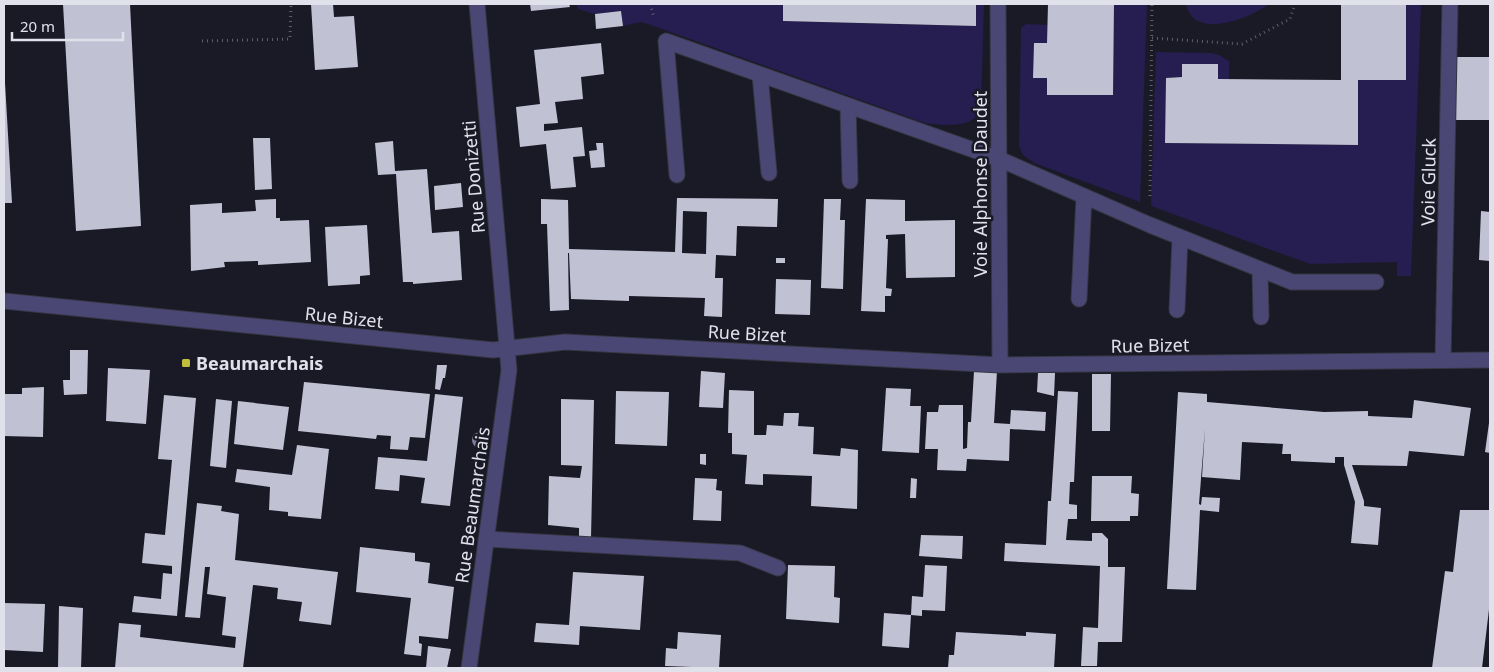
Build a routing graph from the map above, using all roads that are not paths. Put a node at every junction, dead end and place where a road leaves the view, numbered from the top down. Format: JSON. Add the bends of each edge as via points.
{"nodes":[{"id":1,"x":477,"y":4,"type":"edge"},
{"id":2,"x":998,"y":4,"type":"edge"},
{"id":3,"x":1450,"y":4,"type":"edge"},
{"id":4,"x":760,"y":75,"type":"junction"},
{"id":5,"x":848,"y":106,"type":"junction"},
{"id":6,"x":998,"y":159,"type":"junction"},
{"id":7,"x":769,"y":174,"type":"dead end"},
{"id":8,"x":676,"y":175,"type":"dead end"},
{"id":9,"x":850,"y":181,"type":"dead end"},
{"id":10,"x":1084,"y":197,"type":"junction"},
{"id":11,"x":1180,"y":238,"type":"junction"},
{"id":12,"x":1260,"y":270,"type":"junction"},
{"id":13,"x":1376,"y":282,"type":"dead end"},
{"id":14,"x":1079,"y":299,"type":"dead end"},
{"id":15,"x":4,"y":302,"type":"edge"},
{"id":16,"x":1177,"y":310,"type":"dead end"},
{"id":17,"x":1262,"y":317,"type":"dead end"},
{"id":18,"x":508,"y":348,"type":"junction"},
{"id":19,"x":1443,"y":360,"type":"junction"},
{"id":20,"x":1490,"y":360,"type":"edge"},
{"id":21,"x":1000,"y":365,"type":"junction"},
{"id":22,"x":486,"y":539,"type":"junction"},
{"id":23,"x":778,"y":568,"type":"dead end"},
{"id":24,"x":468,"y":668,"type":"edge"}],
"edges":[{"from":1,"to":18,"type":"street","name":"Rue Donizetti"},
{"from":2,"to":6,"type":"street","name":"Voie Alphonse Daudet"},
{"from":3,"to":19,"type":"street","name":"Voie Gluck"},
{"from":4,"to":5,"type":"street"},
{"from":4,"to":7,"type":"street"},
{"from":4,"to":8,"type":"street","via":[[666,41]]},
{"from":5,"to":6,"type":"street"},
{"from":5,"to":9,"type":"street"},
{"from":6,"to":10,"type":"street"},
{"from":6,"to":21,"type":"street","name":"Voie Alphonse Daudet"},
{"from":10,"to":11,"type":"street"},
{"from":10,"to":14,"type":"street"},
{"from":11,"to":12,"type":"street"},
{"from":11,"to":16,"type":"street"},
{"from":12,"to":13,"type":"street","via":[[1292,282]]},
{"from":12,"to":17,"type":"street"},
{"from":15,"to":18,"type":"street","name":"Rue Bizet","via":[[480,349]]},
{"from":18,"to":21,"type":"street","name":"Rue Bizet","via":[[565,342]]},
{"from":18,"to":22,"type":"street","name":"Rue Beaumarchais","via":[[509,370]]},
{"from":19,"to":20,"type":"street","name":"Rue Bizet"},
{"from":19,"to":21,"type":"street","name":"Rue Bizet"},
{"from":22,"to":23,"type":"street","via":[[740,553]]},
{"from":22,"to":24,"type":"street","name":"Rue Beaumarchais"}]}
